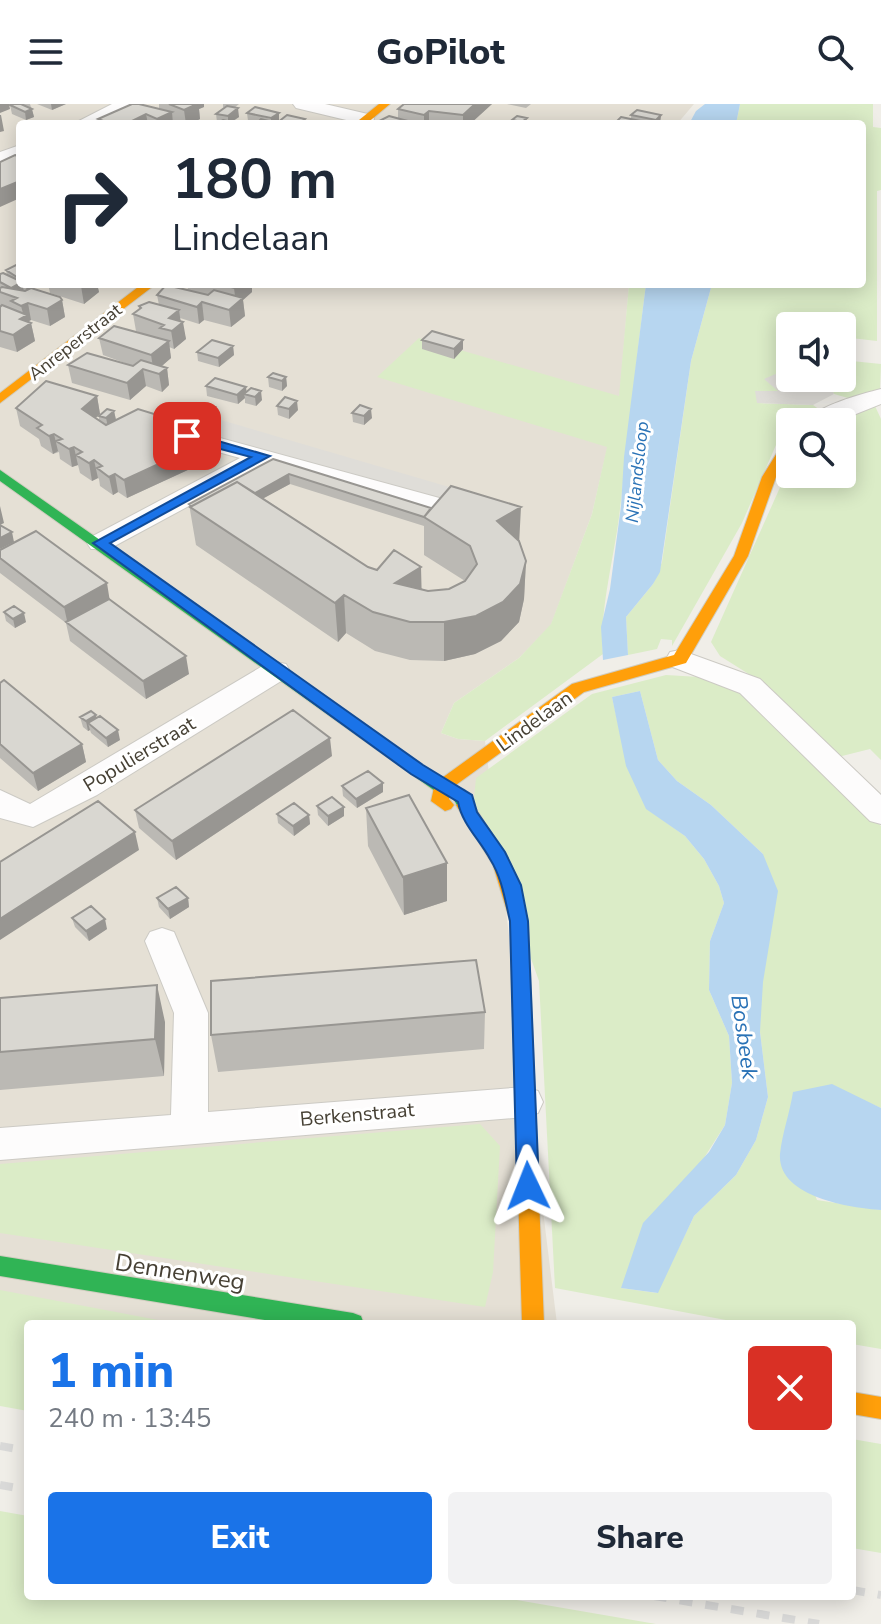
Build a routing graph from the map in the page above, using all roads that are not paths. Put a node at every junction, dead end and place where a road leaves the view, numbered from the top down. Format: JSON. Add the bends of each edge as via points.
{"nodes":[{"id":1,"x":127,"y":104,"type":"edge"},
{"id":2,"x":302,"y":104,"type":"edge"},
{"id":3,"x":385,"y":104,"type":"edge"},
{"id":4,"x":91,"y":120,"type":"edge"},
{"id":5,"x":355,"y":120,"type":"edge"},
{"id":6,"x":365,"y":120,"type":"edge"},
{"id":7,"x":145,"y":288,"type":"edge"},
{"id":8,"x":881,"y":396,"type":"edge"},
{"id":9,"x":0,"y":399,"type":"edge"},
{"id":10,"x":846,"y":408,"type":"edge"},
{"id":11,"x":187,"y":436,"type":"edge"},
{"id":12,"x":263,"y":456,"type":"junction"},
{"id":13,"x":776,"y":466,"type":"edge"},
{"id":14,"x":0,"y":474,"type":"edge"},
{"id":15,"x":434,"y":504,"type":"edge"},
{"id":16,"x":100,"y":543,"type":"junction"},
{"id":17,"x":680,"y":659,"type":"junction"},
{"id":18,"x":276,"y":671,"type":"junction"},
{"id":19,"x":441,"y":787,"type":"junction"},
{"id":20,"x":0,"y":801,"type":"edge"},
{"id":21,"x":881,"y":813,"type":"edge"},
{"id":22,"x":162,"y":941,"type":"dead end"},
{"id":23,"x":525,"y":1102,"type":"junction"},
{"id":24,"x":189,"y":1128,"type":"junction"},
{"id":25,"x":0,"y":1144,"type":"edge"},
{"id":26,"x":0,"y":1266,"type":"edge"},
{"id":27,"x":329,"y":1320,"type":"edge"},
{"id":28,"x":533,"y":1320,"type":"edge"},
{"id":29,"x":856,"y":1404,"type":"edge"},
{"id":30,"x":881,"y":1408,"type":"edge"}],
"edges":[{"from":1,"to":4,"type":"street"},
{"from":2,"to":5,"type":"street"},
{"from":3,"to":6,"type":"street"},
{"from":7,"to":9,"type":"street","name":"Anreperstraat"},
{"from":8,"to":10,"type":"street"},
{"from":11,"to":12,"type":"street"},
{"from":12,"to":15,"type":"street"},
{"from":12,"to":16,"type":"street"},
{"from":13,"to":17,"type":"street","via":[[741,556]]},
{"from":14,"to":16,"type":"street"},
{"from":16,"to":18,"type":"street"},
{"from":17,"to":19,"type":"street","name":"Lindelaan","via":[[578,688]]},
{"from":17,"to":21,"type":"street","via":[[750,686]]},
{"from":18,"to":19,"type":"street"},
{"from":18,"to":20,"type":"street","name":"Populierstraat","via":[[33,816],[12,811]]},
{"from":19,"to":23,"type":"street","via":[[440,801],[451,811],[469,813],[511,885],[519,921]]},
{"from":22,"to":24,"type":"street","via":[[191,1013]]},
{"from":23,"to":24,"type":"street","name":"Berkenstraat"},
{"from":23,"to":28,"type":"street"},
{"from":24,"to":25,"type":"street","name":"Berkenstraat"},
{"from":26,"to":27,"type":"street","name":"Dennenweg"},
{"from":29,"to":30,"type":"street"}]}
